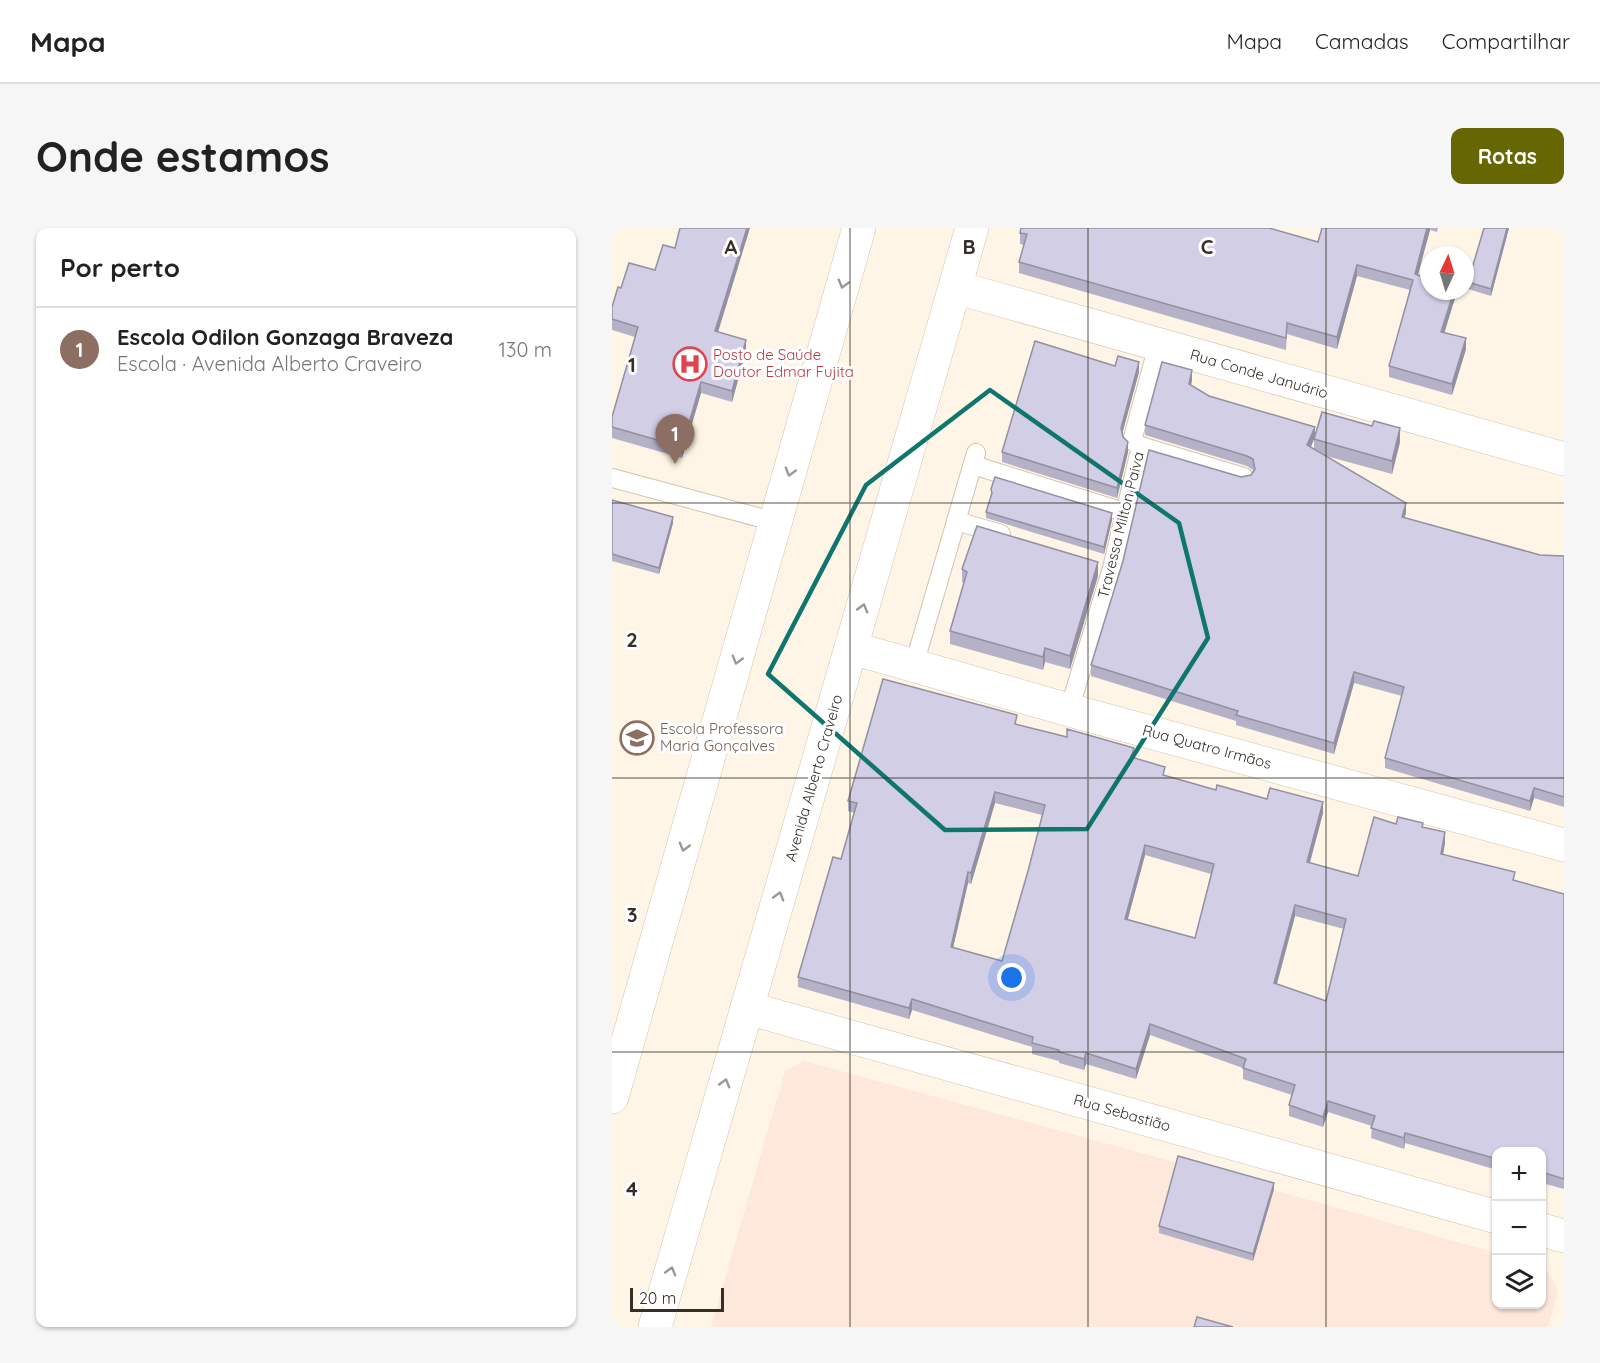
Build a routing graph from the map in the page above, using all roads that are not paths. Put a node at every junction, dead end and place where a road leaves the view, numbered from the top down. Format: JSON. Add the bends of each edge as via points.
{"nodes":[{"id":1,"x":859,"y":228,"type":"edge"},
{"id":2,"x":972,"y":228,"type":"edge"},
{"id":3,"x":955,"y":287,"type":"junction"},
{"id":4,"x":1158,"y":345,"type":"junction"},
{"id":5,"x":1141,"y":446,"type":"junction"},
{"id":6,"x":1564,"y":459,"type":"edge"},
{"id":7,"x":1244,"y":477,"type":"edge"},
{"id":8,"x":612,"y":478,"type":"edge"},
{"id":9,"x":1124,"y":512,"type":"junction"},
{"id":10,"x":956,"y":521,"type":"junction"},
{"id":11,"x":776,"y":522,"type":"junction"},
{"id":12,"x":1023,"y":541,"type":"edge"},
{"id":13,"x":852,"y":648,"type":"junction"},
{"id":14,"x":914,"y":665,"type":"junction"},
{"id":15,"x":1069,"y":710,"type":"junction"},
{"id":16,"x":1564,"y":845,"type":"edge"},
{"id":17,"x":747,"y":1008,"type":"junction"},
{"id":18,"x":621,"y":1029,"type":"edge"},
{"id":19,"x":612,"y":1097,"type":"edge"},
{"id":20,"x":1492,"y":1216,"type":"edge"},
{"id":21,"x":1546,"y":1231,"type":"edge"},
{"id":22,"x":1564,"y":1236,"type":"edge"},
{"id":23,"x":655,"y":1327,"type":"edge"}],
"edges":[{"from":1,"to":11,"type":"street","one_way":true},
{"from":2,"to":3,"type":"street","name":"Avenida Alberto Craveiro"},
{"from":3,"to":4,"type":"street","name":"Rua Conde Januário"},
{"from":13,"to":3,"type":"street","name":"Avenida Alberto Craveiro","one_way":true},
{"from":4,"to":5,"type":"lane","name":"Travessa Milton Paiva","via":[[1132,441]]},
{"from":4,"to":6,"type":"street","name":"Rua Conde Januário"},
{"from":5,"to":7,"type":"lane"},
{"from":5,"to":9,"type":"lane","name":"Travessa Milton Paiva"},
{"from":8,"to":11,"type":"lane"},
{"from":9,"to":10,"type":"lane","via":[[975,459]]},
{"from":9,"to":15,"type":"lane","name":"Travessa Milton Paiva"},
{"from":10,"to":12,"type":"lane"},
{"from":10,"to":14,"type":"lane"},
{"from":11,"to":18,"type":"street","one_way":true},
{"from":13,"to":14,"type":"street","name":"Rua Quatro Irmãos"},
{"from":17,"to":13,"type":"street","name":"Avenida Alberto Craveiro","one_way":true},
{"from":14,"to":15,"type":"street","name":"Rua Quatro Irmãos"},
{"from":15,"to":16,"type":"street","name":"Rua Quatro Irmãos"},
{"from":17,"to":20,"type":"street","name":"Rua Sebastião"},
{"from":23,"to":17,"type":"street","name":"Avenida Alberto Craveiro","one_way":true},
{"from":18,"to":19,"type":"street"},
{"from":21,"to":22,"type":"street"}]}
